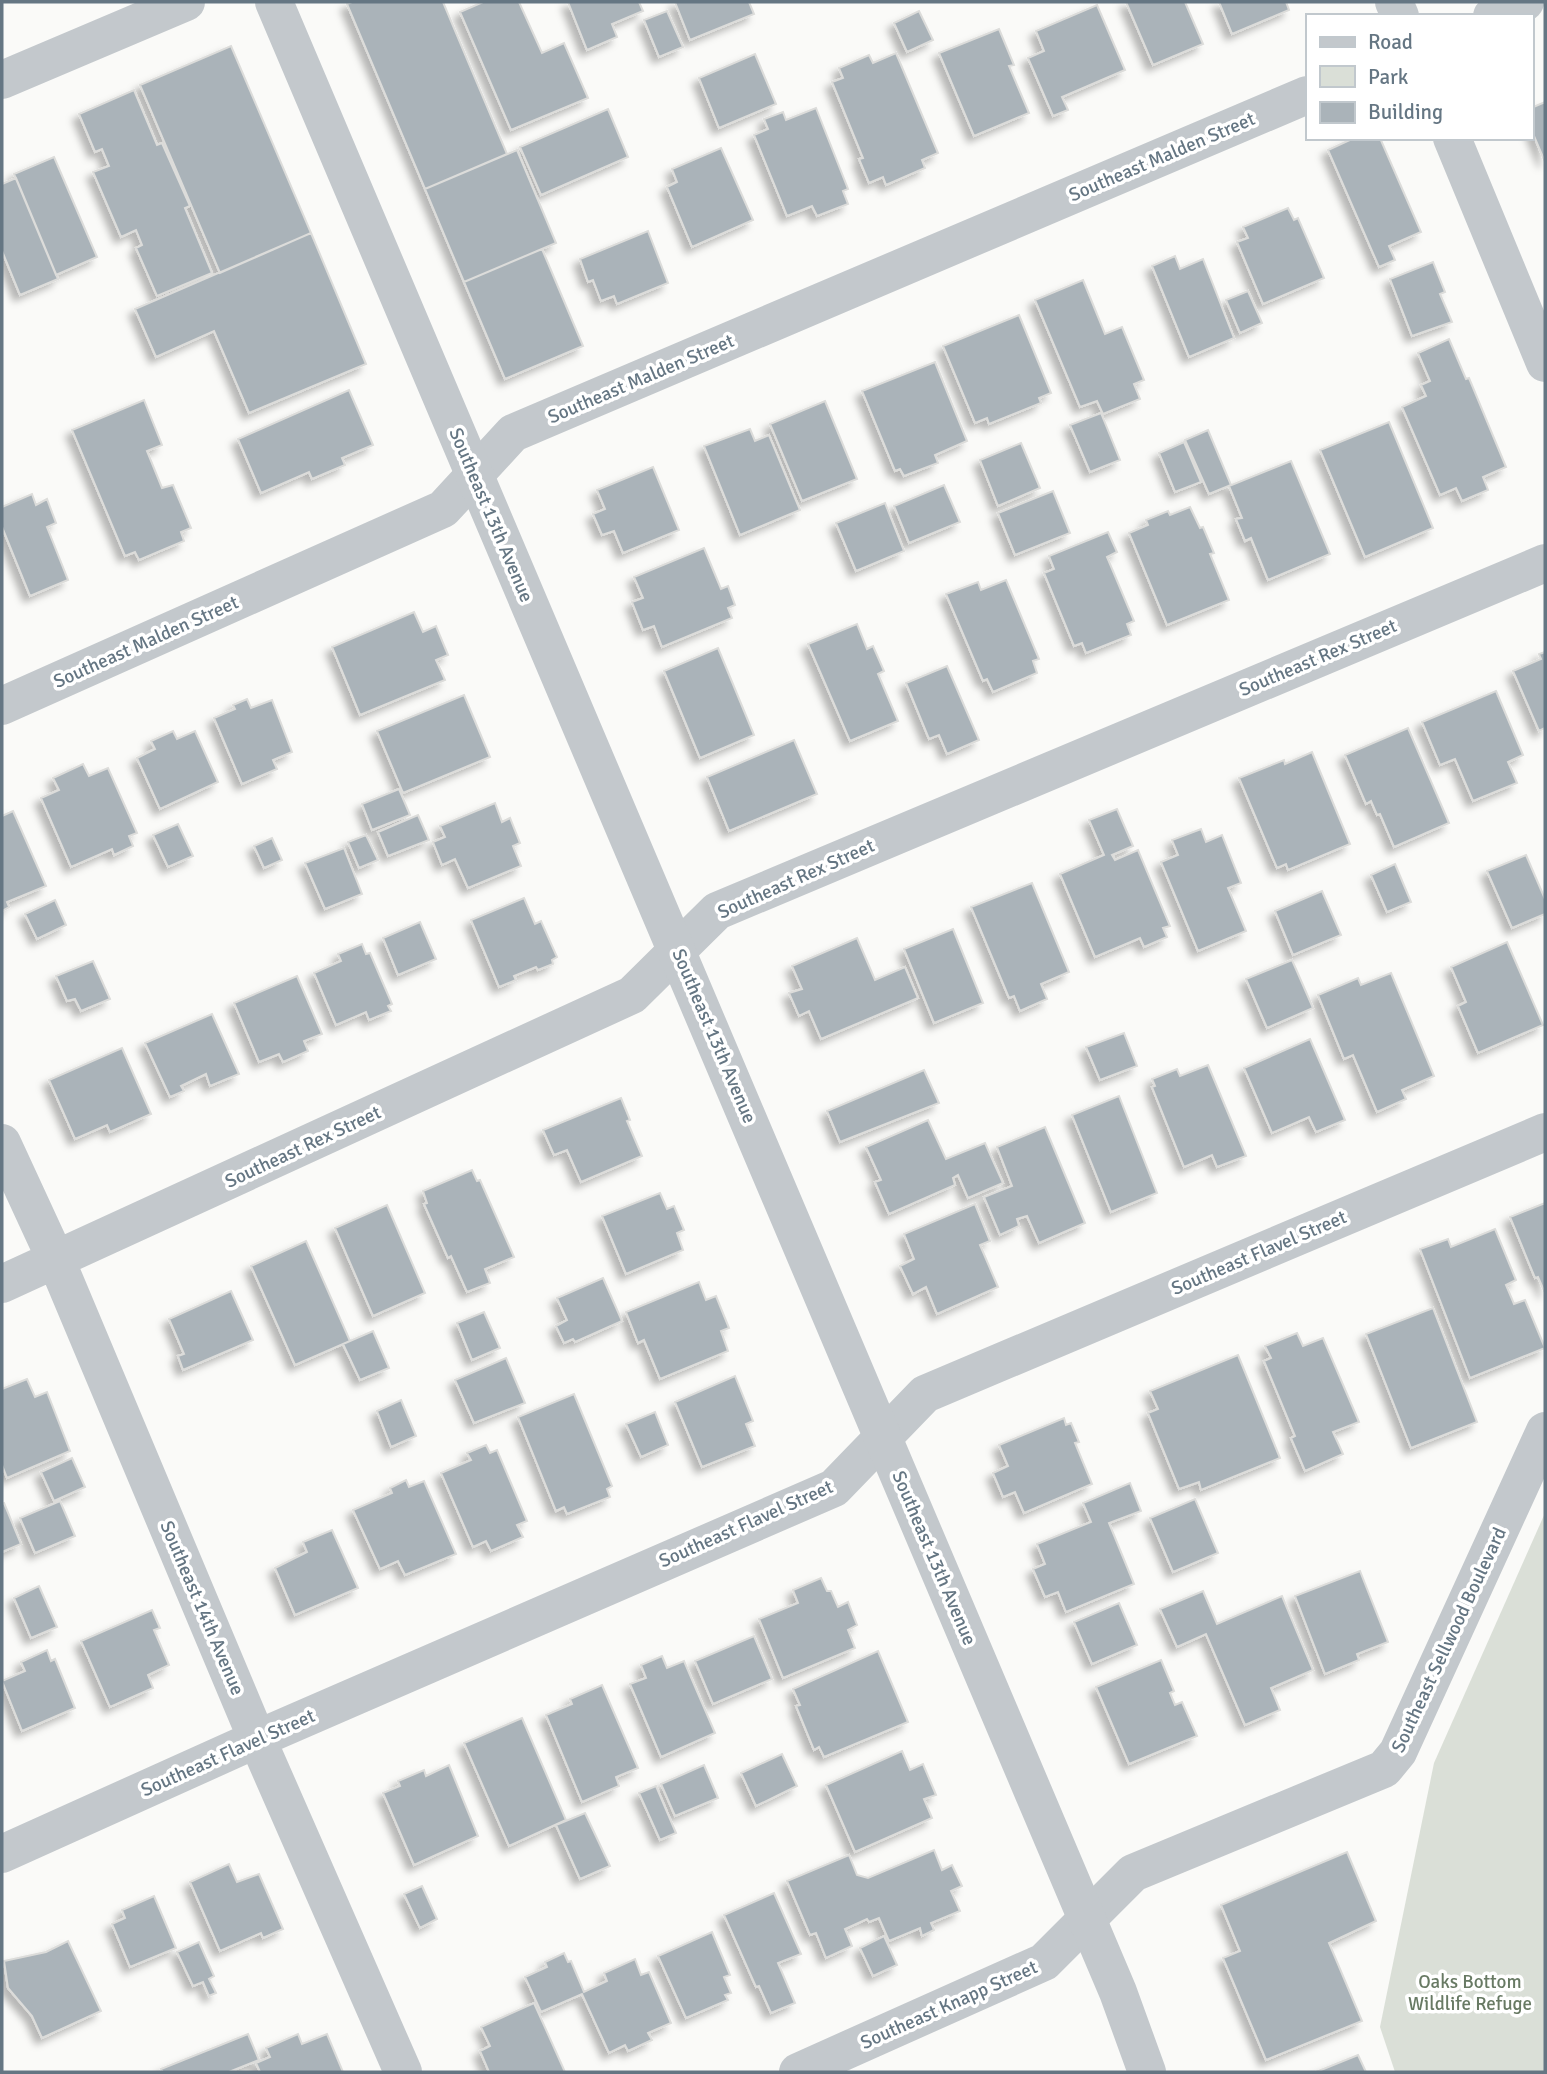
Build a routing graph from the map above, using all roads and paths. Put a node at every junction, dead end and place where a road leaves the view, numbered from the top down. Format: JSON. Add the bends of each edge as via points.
{"nodes":[{"id":1,"x":186,"y":2,"type":"edge"},
{"id":2,"x":275,"y":2,"type":"edge"},
{"id":3,"x":1525,"y":2,"type":"edge"},
{"id":4,"x":1497,"y":14,"type":"edge"},
{"id":5,"x":2,"y":80,"type":"edge"},
{"id":6,"x":1306,"y":95,"type":"edge"},
{"id":7,"x":1453,"y":140,"type":"edge"},
{"id":8,"x":1545,"y":363,"type":"edge"},
{"id":9,"x":474,"y":476,"type":"junction"},
{"id":10,"x":1545,"y":563,"type":"edge"},
{"id":11,"x":2,"y":706,"type":"edge"},
{"id":12,"x":678,"y":950,"type":"junction"},
{"id":13,"x":1545,"y":1132,"type":"edge"},
{"id":14,"x":2,"y":1143,"type":"edge"},
{"id":15,"x":57,"y":1260,"type":"junction"},
{"id":16,"x":2,"y":1284,"type":"edge"},
{"id":17,"x":1545,"y":1431,"type":"edge"},
{"id":18,"x":883,"y":1439,"type":"junction"},
{"id":19,"x":257,"y":1739,"type":"junction"},
{"id":20,"x":2,"y":1854,"type":"edge"},
{"id":21,"x":1086,"y":1918,"type":"junction"},
{"id":22,"x":403,"y":2072,"type":"edge"},
{"id":23,"x":798,"y":2072,"type":"edge"},
{"id":24,"x":1147,"y":2072,"type":"edge"}],
"edges":[{"from":1,"to":5,"type":"street"},
{"from":2,"to":9,"type":"street","name":"Southeast 13th Avenue"},
{"from":3,"to":4,"type":"street"},
{"from":6,"to":9,"type":"street","name":"Southeast Malden Street","via":[[513,433]]},
{"from":7,"to":8,"type":"street"},
{"from":9,"to":11,"type":"street","name":"Southeast Malden Street","via":[[443,509]]},
{"from":9,"to":12,"type":"street","name":"Southeast 13th Avenue"},
{"from":10,"to":12,"type":"street","name":"Southeast Rex Street","via":[[716,911]]},
{"from":12,"to":15,"type":"street","name":"Southeast Rex Street","via":[[632,995]]},
{"from":12,"to":18,"type":"street","name":"Southeast 13th Avenue"},
{"from":13,"to":18,"type":"street","name":"Southeast Flavel Street","via":[[925,1394]]},
{"from":14,"to":15,"type":"street","name":"Southeast 14th Avenue"},
{"from":15,"to":16,"type":"street","name":"Southeast Rex Street"},
{"from":15,"to":19,"type":"street","name":"Southeast 14th Avenue"},
{"from":17,"to":21,"type":"street","name":"Southeast Sellwood Boulevard","via":[[1391,1763],[1133,1873]]},
{"from":18,"to":19,"type":"street","name":"Southeast Flavel Street","via":[[834,1488]]},
{"from":18,"to":21,"type":"street","name":"Southeast 13th Avenue"},
{"from":19,"to":20,"type":"street","name":"Southeast Flavel Street"},
{"from":19,"to":22,"type":"street","name":"Southeast 14th Avenue"},
{"from":21,"to":23,"type":"street","name":"Southeast Knapp Street","via":[[1044,1962]]},
{"from":21,"to":24,"type":"street","name":"Southeast 13th Avenue"}]}
